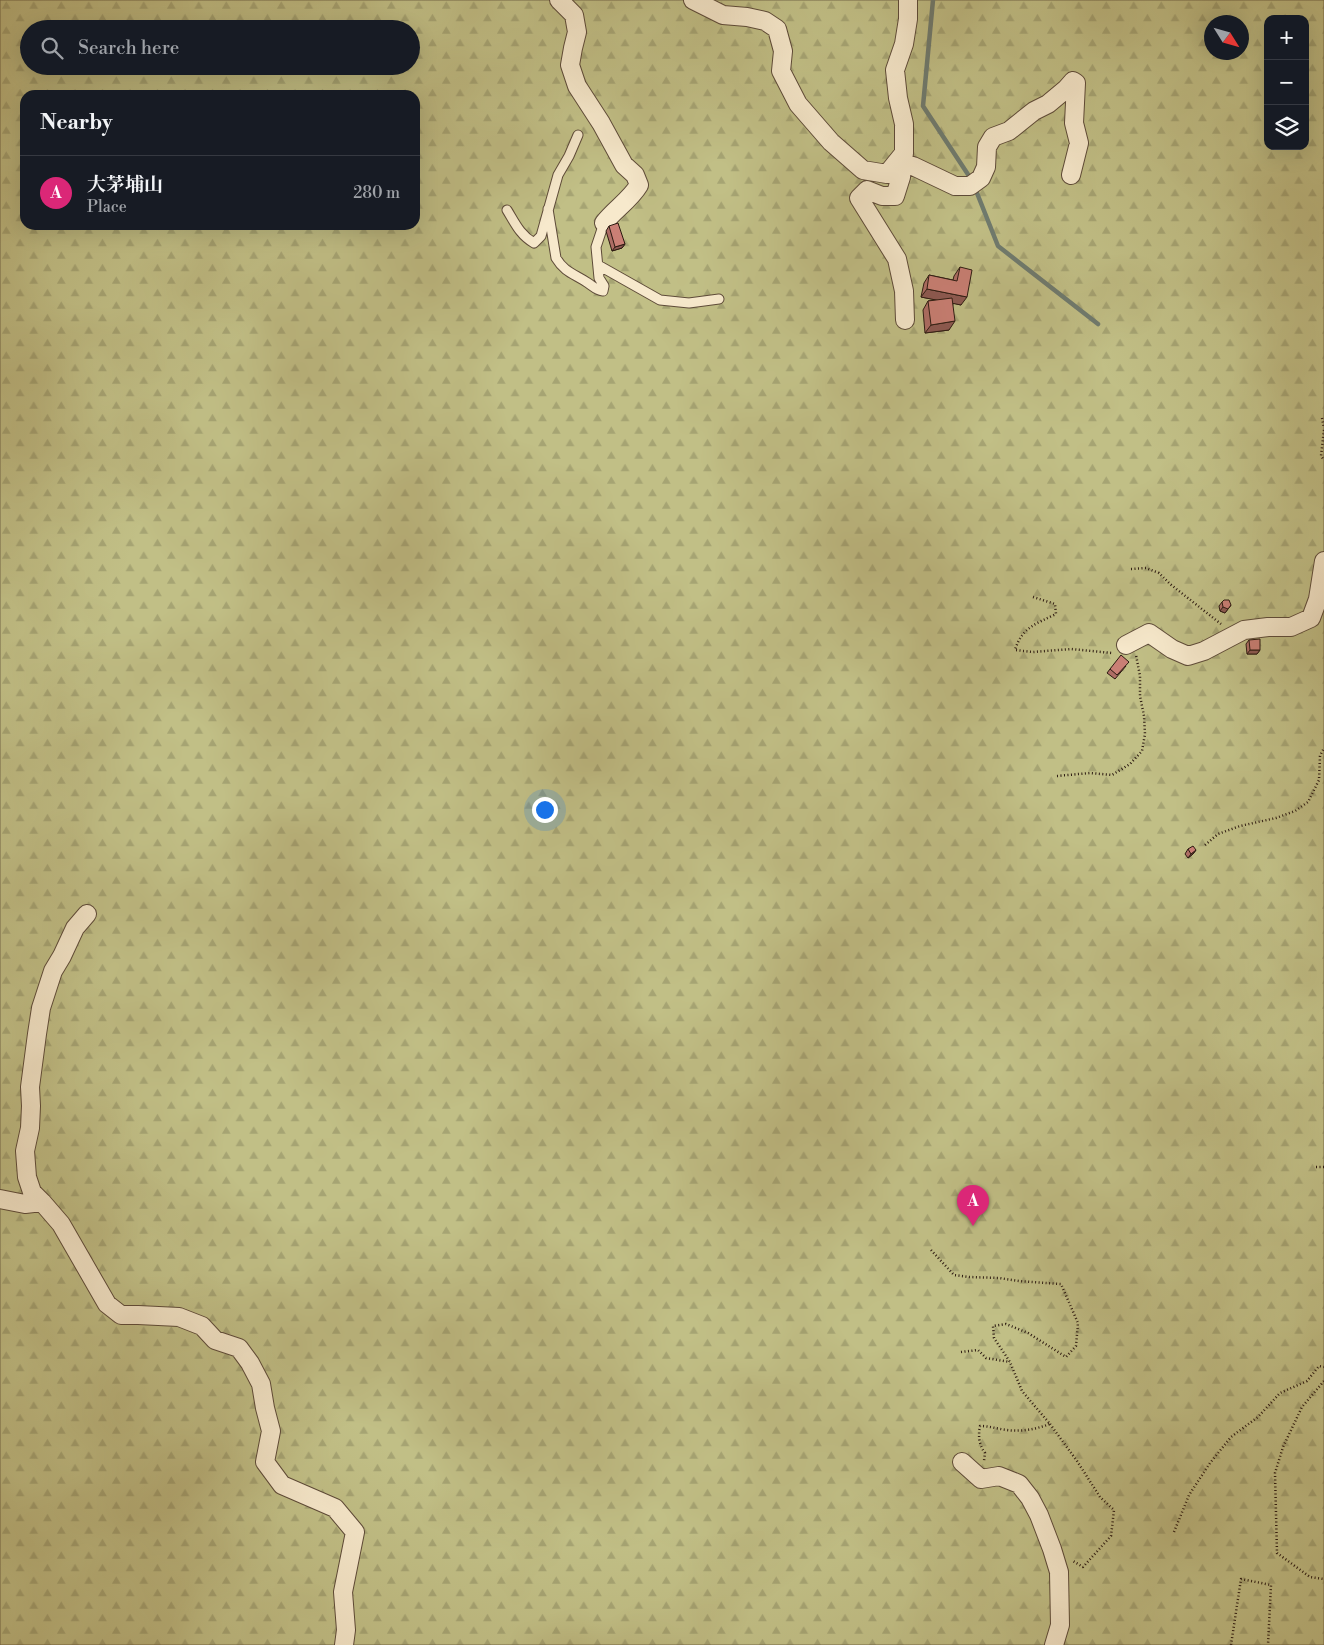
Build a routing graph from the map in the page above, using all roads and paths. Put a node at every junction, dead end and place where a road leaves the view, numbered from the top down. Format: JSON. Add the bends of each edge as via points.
{"nodes":[{"id":1,"x":559,"y":0,"type":"edge"},
{"id":2,"x":693,"y":0,"type":"edge"},
{"id":3,"x":908,"y":0,"type":"edge"},
{"id":4,"x":578,"y":135,"type":"dead end"},
{"id":5,"x":903,"y":158,"type":"junction"},
{"id":6,"x":1071,"y":175,"type":"dead end"},
{"id":7,"x":548,"y":209,"type":"junction"},
{"id":8,"x":507,"y":210,"type":"dead end"},
{"id":9,"x":604,"y":223,"type":"joint"},
{"id":10,"x":598,"y":265,"type":"junction"},
{"id":11,"x":719,"y":299,"type":"dead end"},
{"id":12,"x":905,"y":320,"type":"dead end"},
{"id":13,"x":1322,"y":418,"type":"dead end"},
{"id":14,"x":1324,"y":429,"type":"edge"},
{"id":15,"x":1324,"y":460,"type":"edge"},
{"id":16,"x":1324,"y":560,"type":"edge"},
{"id":17,"x":1131,"y":569,"type":"dead end"},
{"id":18,"x":1033,"y":597,"type":"dead end"},
{"id":19,"x":1237,"y":634,"type":"junction"},
{"id":20,"x":1128,"y":644,"type":"junction"},
{"id":21,"x":1324,"y":748,"type":"edge"},
{"id":22,"x":1056,"y":776,"type":"dead end"},
{"id":23,"x":1205,"y":845,"type":"dead end"},
{"id":24,"x":87,"y":914,"type":"dead end"},
{"id":25,"x":1316,"y":1167,"type":"dead end"},
{"id":26,"x":1324,"y":1167,"type":"edge"},
{"id":27,"x":0,"y":1199,"type":"edge"},
{"id":28,"x":42,"y":1202,"type":"junction"},
{"id":29,"x":931,"y":1250,"type":"dead end"},
{"id":30,"x":961,"y":1352,"type":"dead end"},
{"id":31,"x":1010,"y":1362,"type":"junction"},
{"id":32,"x":1324,"y":1367,"type":"edge"},
{"id":33,"x":1324,"y":1381,"type":"edge"},
{"id":34,"x":1050,"y":1424,"type":"junction"},
{"id":35,"x":962,"y":1462,"type":"dead end"},
{"id":36,"x":981,"y":1479,"type":"junction"},
{"id":37,"x":1174,"y":1532,"type":"dead end"},
{"id":38,"x":1052,"y":1549,"type":"junction"},
{"id":39,"x":1324,"y":1579,"type":"edge"},
{"id":40,"x":344,"y":1645,"type":"edge"},
{"id":41,"x":1054,"y":1645,"type":"edge"},
{"id":42,"x":1231,"y":1645,"type":"edge"},
{"id":43,"x":1268,"y":1645,"type":"edge"}],
"edges":[{"from":1,"to":9,"type":"street","via":[[574,15],[578,32],[570,65],[577,86],[639,185]]},
{"from":2,"to":5,"type":"street","via":[[723,15],[765,20],[777,30],[783,50],[781,71],[798,104],[831,142],[863,170],[887,174]]},
{"from":3,"to":5,"type":"street","via":[[904,44],[895,70],[904,124]]},
{"from":4,"to":7,"type":"lane","via":[[558,175]]},
{"from":5,"to":6,"type":"street","via":[[955,186],[975,182],[986,167],[987,147],[993,137],[1009,131],[1048,104],[1073,80],[1076,83],[1074,123],[1079,143]]},
{"from":5,"to":12,"type":"street","via":[[895,196],[882,196],[867,190],[859,198],[897,259],[904,291]]},
{"from":7,"to":8,"type":"lane","via":[[541,236],[534,243],[526,239]]},
{"from":7,"to":10,"type":"lane","via":[[556,258],[560,264],[569,273],[603,291]]},
{"from":9,"to":10,"type":"lane","via":[[596,248]]},
{"from":10,"to":11,"type":"lane","via":[[660,300],[689,303]]},
{"from":13,"to":14,"type":"path"},
{"from":14,"to":15,"type":"path","via":[[1321,456]]},
{"from":16,"to":19,"type":"street","via":[[1318,600],[1311,618],[1291,627],[1244,630]]},
{"from":17,"to":19,"type":"path","via":[[1146,568],[1159,573],[1214,620]]},
{"from":18,"to":20,"type":"path","via":[[1055,604],[1056,614],[1028,628],[1019,639],[1016,650],[1114,654]]},
{"from":19,"to":20,"type":"street","via":[[1188,656],[1149,632]]},
{"from":20,"to":22,"type":"path","via":[[1138,660],[1145,734],[1142,751],[1130,764],[1112,774]]},
{"from":21,"to":23,"type":"path","via":[[1320,756],[1319,780],[1308,802],[1276,818],[1218,834]]},
{"from":24,"to":28,"type":"street","via":[[75,928],[52,971],[36,1034],[30,1087],[30,1128],[25,1150],[27,1177],[32,1192]]},
{"from":25,"to":26,"type":"path"},
{"from":27,"to":28,"type":"street","via":[[25,1204]]},
{"from":28,"to":40,"type":"street","via":[[61,1224],[106,1304],[121,1316],[179,1317],[202,1326],[215,1340],[239,1348],[250,1363],[261,1384],[271,1431],[265,1462],[282,1485],[335,1508],[355,1532],[343,1592]]},
{"from":29,"to":31,"type":"path","via":[[954,1275],[1061,1284],[1078,1323],[1076,1346],[1066,1357],[1028,1333],[1006,1324],[993,1326],[994,1338]]},
{"from":30,"to":31,"type":"path","via":[[978,1350],[986,1358]]},
{"from":31,"to":34,"type":"path","via":[[1022,1391]]},
{"from":32,"to":37,"type":"path","via":[[1319,1366],[1307,1381],[1280,1393],[1258,1417],[1231,1437],[1189,1495]]},
{"from":33,"to":39,"type":"path","via":[[1302,1407],[1275,1473],[1277,1552],[1310,1577]]},
{"from":34,"to":36,"type":"path","via":[[1031,1430],[980,1426],[978,1435],[985,1453]]},
{"from":34,"to":38,"type":"path","via":[[1100,1498],[1114,1510],[1110,1536],[1083,1567]]},
{"from":35,"to":36,"type":"street"},
{"from":36,"to":38,"type":"street","via":[[999,1476],[1019,1484],[1030,1498]]},
{"from":38,"to":41,"type":"street","via":[[1060,1598],[1060,1625]]},
{"from":42,"to":43,"type":"path","via":[[1241,1579],[1271,1585]]}]}
